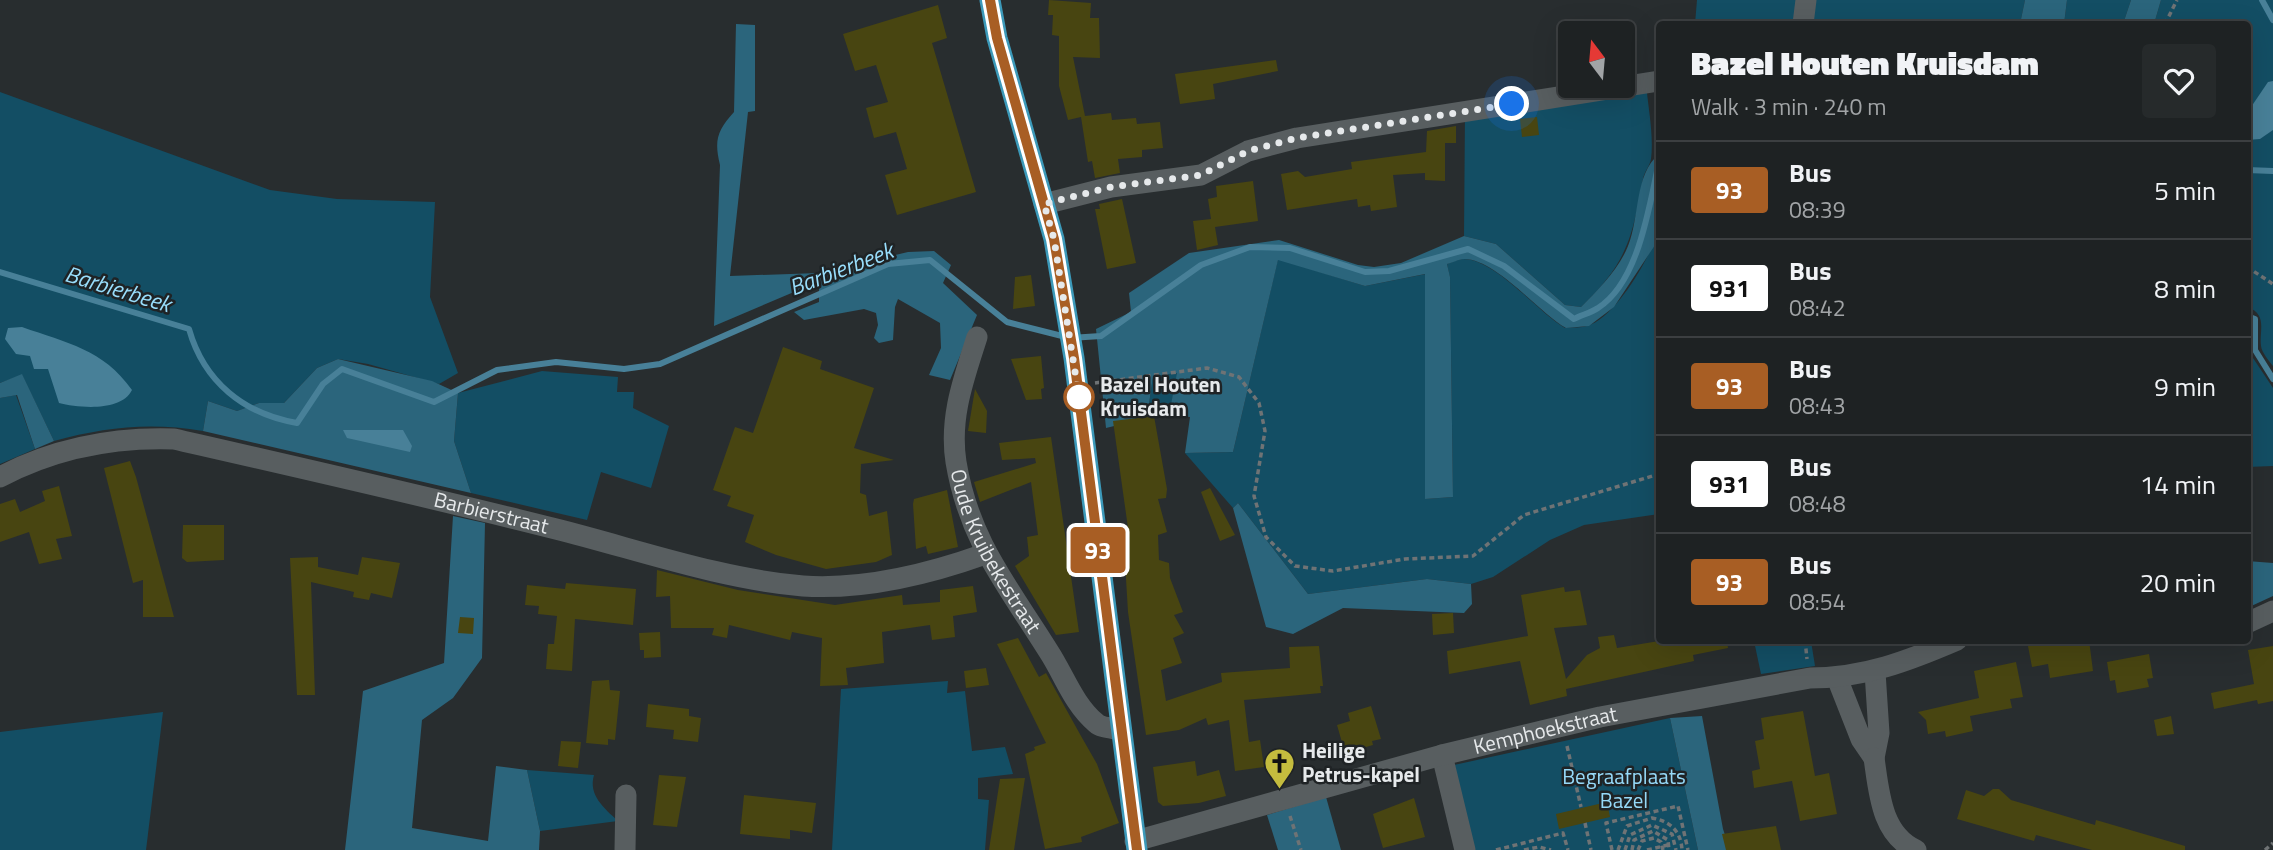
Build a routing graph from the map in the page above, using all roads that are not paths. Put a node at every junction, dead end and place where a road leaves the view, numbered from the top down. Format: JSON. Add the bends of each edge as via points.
{"nodes":[{"id":1,"x":990,"y":0,"type":"edge"},
{"id":2,"x":1806,"y":0,"type":"edge"},
{"id":3,"x":1803,"y":21,"type":"edge"},
{"id":4,"x":1656,"y":81,"type":"edge"},
{"id":5,"x":1044,"y":204,"type":"junction"},
{"id":6,"x":978,"y":337,"type":"dead end"},
{"id":7,"x":0,"y":477,"type":"edge"},
{"id":8,"x":985,"y":554,"type":"junction"},
{"id":9,"x":2273,"y":611,"type":"edge"},
{"id":10,"x":2251,"y":621,"type":"edge"},
{"id":11,"x":1947,"y":644,"type":"edge"},
{"id":12,"x":1875,"y":672,"type":"junction"},
{"id":13,"x":1837,"y":678,"type":"junction"},
{"id":14,"x":1121,"y":730,"type":"junction"},
{"id":15,"x":1443,"y":755,"type":"junction"},
{"id":16,"x":1874,"y":758,"type":"junction"},
{"id":17,"x":626,"y":795,"type":"dead end"},
{"id":18,"x":1136,"y":846,"type":"edge"},
{"id":19,"x":625,"y":850,"type":"edge"},
{"id":20,"x":1465,"y":850,"type":"edge"},
{"id":21,"x":1916,"y":850,"type":"edge"}],
"edges":[{"from":1,"to":5,"type":"main road"},
{"from":2,"to":3,"type":"street"},
{"from":4,"to":5,"type":"street","via":[[1297,138],[1248,151],[1201,175],[1111,187]]},
{"from":5,"to":14,"type":"main road","via":[[1074,358]]},
{"from":6,"to":8,"type":"street","name":"Oude Kruibekestraat","via":[[955,404],[956,460]]},
{"from":7,"to":8,"type":"street","name":"Barbierstraat","via":[[33,460],[93,443],[174,439],[750,578],[805,586],[845,585],[937,571]]},
{"from":8,"to":14,"type":"street","name":"Oude Kruibekestraat","via":[[1079,704],[1097,725]]},
{"from":9,"to":10,"type":"street"},
{"from":11,"to":12,"type":"street","name":"Kemphoekstraat"},
{"from":12,"to":13,"type":"street","name":"Kemphoekstraat"},
{"from":12,"to":16,"type":"street","via":[[1879,733]]},
{"from":13,"to":15,"type":"street","name":"Kemphoekstraat","via":[[1745,689]]},
{"from":13,"to":16,"type":"street","via":[[1861,739]]},
{"from":14,"to":18,"type":"main road"},
{"from":15,"to":18,"type":"street","name":"Kemphoekstraat"},
{"from":15,"to":20,"type":"street"},
{"from":16,"to":21,"type":"street","via":[[1889,826],[1905,845]]},
{"from":17,"to":19,"type":"street"}]}
